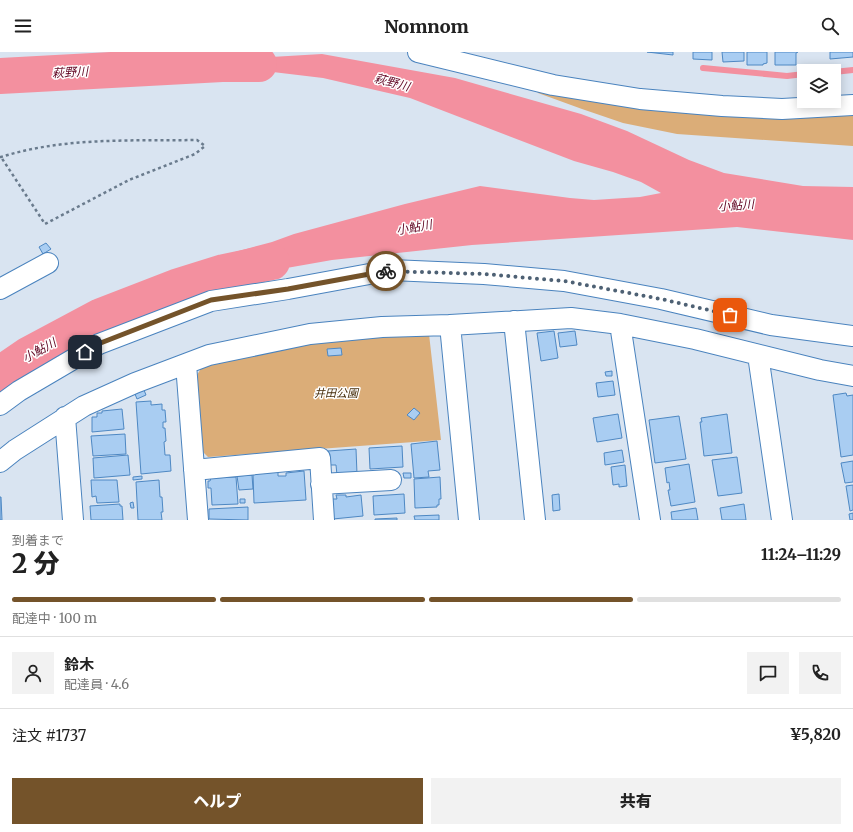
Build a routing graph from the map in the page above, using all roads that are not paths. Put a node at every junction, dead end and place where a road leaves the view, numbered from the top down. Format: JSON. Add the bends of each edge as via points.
{"nodes":[{"id":1,"x":418,"y":52,"type":"edge"},
{"id":2,"x":853,"y":105,"type":"edge"},
{"id":3,"x":48,"y":263,"type":"dead end"},
{"id":4,"x":0,"y":289,"type":"edge"},
{"id":5,"x":514,"y":321,"type":"junction"},
{"id":6,"x":620,"y":324,"type":"junction"},
{"id":7,"x":450,"y":325,"type":"junction"},
{"id":8,"x":771,"y":325,"type":"junction"},
{"id":9,"x":853,"y":336,"type":"edge"},
{"id":10,"x":756,"y":355,"type":"junction"},
{"id":11,"x":186,"y":364,"type":"junction"},
{"id":12,"x":853,"y":376,"type":"edge"},
{"id":13,"x":0,"y":405,"type":"edge"},
{"id":14,"x":65,"y":417,"type":"junction"},
{"id":15,"x":0,"y":462,"type":"edge"},
{"id":16,"x":194,"y":470,"type":"junction"},
{"id":17,"x":391,"y":480,"type":"dead end"},
{"id":18,"x":321,"y":484,"type":"junction"},
{"id":19,"x":73,"y":520,"type":"edge"},
{"id":20,"x":198,"y":520,"type":"edge"},
{"id":21,"x":324,"y":520,"type":"edge"},
{"id":22,"x":469,"y":520,"type":"edge"},
{"id":23,"x":535,"y":520,"type":"edge"},
{"id":24,"x":650,"y":520,"type":"edge"},
{"id":25,"x":782,"y":520,"type":"edge"}],
"edges":[{"from":1,"to":2,"type":"street","via":[[553,85],[640,99],[782,109]]},
{"from":3,"to":4,"type":"street"},
{"from":5,"to":6,"type":"street","via":[[572,318]]},
{"from":5,"to":7,"type":"street"},
{"from":5,"to":23,"type":"street"},
{"from":6,"to":10,"type":"street","via":[[695,339]]},
{"from":6,"to":24,"type":"street"},
{"from":7,"to":11,"type":"street","via":[[382,327],[310,334],[209,355]]},
{"from":7,"to":22,"type":"street"},
{"from":8,"to":9,"type":"street"},
{"from":8,"to":10,"type":"street"},
{"from":8,"to":13,"type":"street","via":[[661,299],[564,281],[390,270],[211,300],[98,344]]},
{"from":10,"to":12,"type":"street"},
{"from":10,"to":25,"type":"street"},
{"from":11,"to":14,"type":"street","via":[[135,383]]},
{"from":11,"to":16,"type":"street"},
{"from":14,"to":15,"type":"street"},
{"from":14,"to":19,"type":"street"},
{"from":16,"to":18,"type":"street","via":[[320,458]]},
{"from":16,"to":20,"type":"street"},
{"from":17,"to":18,"type":"street"},
{"from":18,"to":21,"type":"street"}]}
